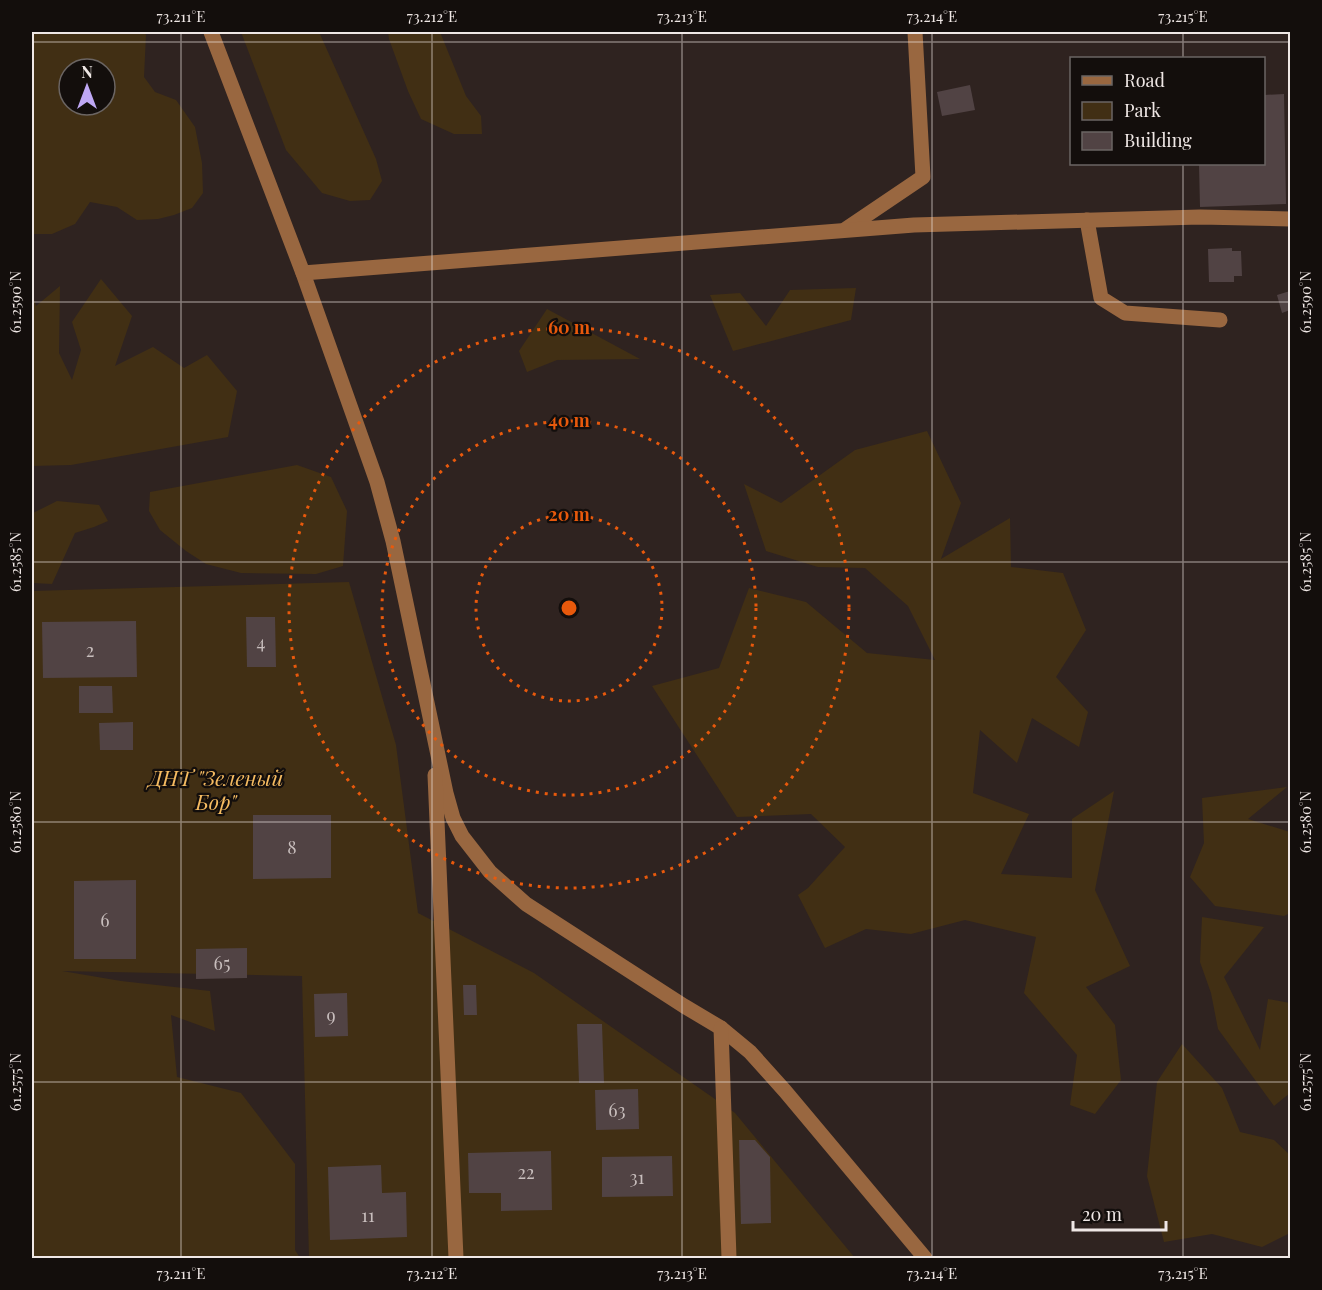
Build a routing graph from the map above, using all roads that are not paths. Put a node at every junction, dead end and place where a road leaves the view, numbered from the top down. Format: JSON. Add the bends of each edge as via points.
{"nodes":[{"id":1,"x":211,"y":32,"type":"edge"},
{"id":2,"x":915,"y":32,"type":"edge"},
{"id":3,"x":1290,"y":219,"type":"edge"},
{"id":4,"x":1087,"y":220,"type":"junction"},
{"id":5,"x":843,"y":231,"type":"junction"},
{"id":6,"x":303,"y":273,"type":"junction"},
{"id":7,"x":1220,"y":320,"type":"dead end"},
{"id":8,"x":433,"y":733,"type":"junction"},
{"id":9,"x":721,"y":1028,"type":"junction"},
{"id":10,"x":456,"y":1258,"type":"edge"},
{"id":11,"x":729,"y":1258,"type":"edge"},
{"id":12,"x":925,"y":1258,"type":"edge"}],
"edges":[{"from":1,"to":6,"type":"street"},
{"from":2,"to":5,"type":"street","via":[[923,177]]},
{"from":3,"to":4,"type":"street"},
{"from":4,"to":5,"type":"street"},
{"from":4,"to":7,"type":"street","via":[[1101,298],[1125,313]]},
{"from":5,"to":6,"type":"street"},
{"from":6,"to":8,"type":"street","via":[[377,482]]},
{"from":8,"to":9,"type":"street","via":[[453,818],[489,872],[550,921]]},
{"from":8,"to":10,"type":"street"},
{"from":9,"to":11,"type":"street"},
{"from":9,"to":12,"type":"street","via":[[750,1052],[785,1091]]}]}
